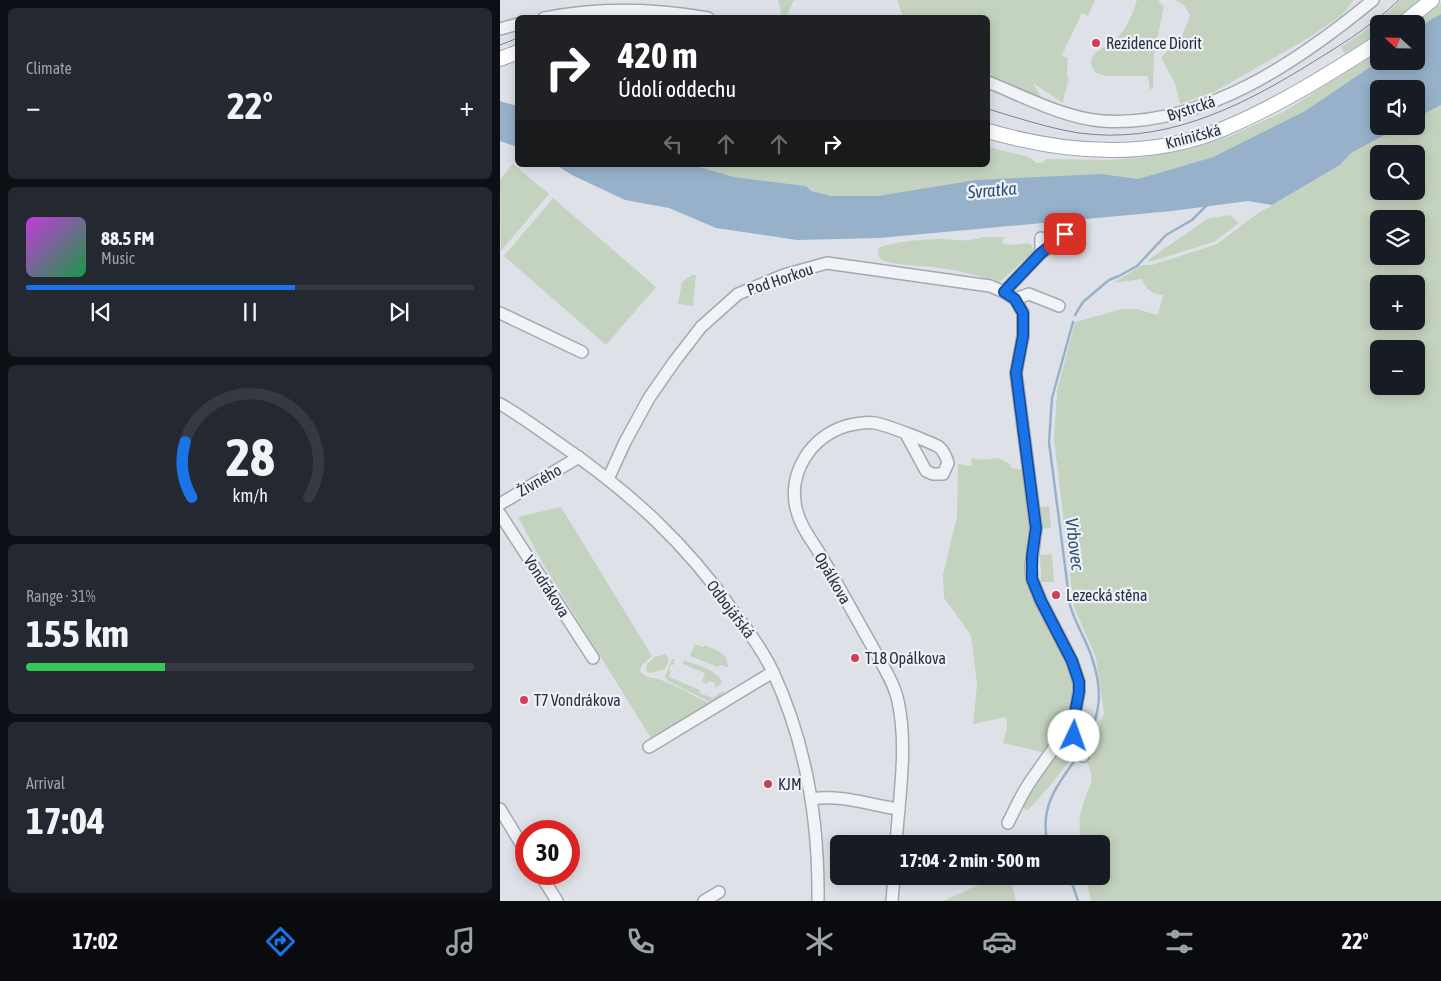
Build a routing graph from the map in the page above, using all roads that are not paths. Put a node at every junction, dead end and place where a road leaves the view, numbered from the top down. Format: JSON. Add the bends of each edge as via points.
{"nodes":[{"id":1,"x":1372,"y":0,"type":"edge"},
{"id":2,"x":1432,"y":0,"type":"edge"},
{"id":3,"x":563,"y":15,"type":"edge"},
{"id":4,"x":690,"y":15,"type":"edge"},
{"id":5,"x":1413,"y":15,"type":"edge"},
{"id":6,"x":515,"y":25,"type":"edge"},
{"id":7,"x":500,"y":29,"type":"edge"},
{"id":8,"x":1370,"y":48,"type":"edge"},
{"id":9,"x":515,"y":53,"type":"edge"},
{"id":10,"x":500,"y":59,"type":"edge"},
{"id":11,"x":990,"y":83,"type":"edge"},
{"id":12,"x":990,"y":132,"type":"edge"},
{"id":13,"x":1077,"y":225,"type":"dead end"},
{"id":14,"x":1041,"y":238,"type":"dead end"},
{"id":15,"x":1041,"y":253,"type":"junction"},
{"id":16,"x":1004,"y":292,"type":"junction"},
{"id":17,"x":1015,"y":299,"type":"junction"},
{"id":18,"x":1059,"y":306,"type":"dead end"},
{"id":19,"x":500,"y":313,"type":"edge"},
{"id":20,"x":582,"y":352,"type":"dead end"},
{"id":21,"x":500,"y":404,"type":"edge"},
{"id":22,"x":906,"y":434,"type":"dead end"},
{"id":23,"x":579,"y":457,"type":"junction"},
{"id":24,"x":608,"y":479,"type":"junction"},
{"id":25,"x":500,"y":504,"type":"edge"},
{"id":26,"x":500,"y":514,"type":"edge"},
{"id":27,"x":593,"y":658,"type":"dead end"},
{"id":28,"x":773,"y":672,"type":"junction"},
{"id":29,"x":1071,"y":721,"type":"junction"},
{"id":30,"x":649,"y":747,"type":"dead end"},
{"id":31,"x":1081,"y":752,"type":"dead end"},
{"id":32,"x":812,"y":799,"type":"junction"},
{"id":33,"x":500,"y":809,"type":"edge"},
{"id":34,"x":898,"y":809,"type":"junction"},
{"id":35,"x":1008,"y":823,"type":"dead end"},
{"id":36,"x":515,"y":834,"type":"edge"},
{"id":37,"x":897,"y":835,"type":"edge"},
{"id":38,"x":547,"y":885,"type":"edge"},
{"id":39,"x":893,"y":885,"type":"edge"},
{"id":40,"x":719,"y":892,"type":"dead end"},
{"id":41,"x":557,"y":901,"type":"edge"},
{"id":42,"x":704,"y":901,"type":"edge"},
{"id":43,"x":818,"y":901,"type":"edge"},
{"id":44,"x":892,"y":901,"type":"edge"}],
"edges":[{"from":1,"to":11,"type":"street","name":"Bystrcká","via":[[1308,49],[1266,76],[1193,110],[1162,118],[1101,121],[1063,112]]},
{"from":2,"to":5,"type":"main road"},
{"from":3,"to":4,"type":"street","via":[[636,9]]},
{"from":6,"to":7,"type":"street"},
{"from":8,"to":12,"type":"main road","name":"Kníničská","via":[[1277,104],[1221,130],[1182,141],[1142,149],[1102,151],[1060,147]]},
{"from":9,"to":10,"type":"main road"},
{"from":13,"to":15,"type":"street"},
{"from":14,"to":15,"type":"street"},
{"from":15,"to":16,"type":"street"},
{"from":16,"to":17,"type":"street","name":"Pod Horkou"},
{"from":16,"to":24,"type":"street","name":"Pod Horkou","via":[[990,286],[826,263],[784,275],[738,294],[701,327],[674,362],[649,398]]},
{"from":17,"to":18,"type":"street","via":[[1028,294]]},
{"from":17,"to":29,"type":"street","via":[[1023,313],[1023,336],[1016,373],[1036,528],[1032,579],[1079,682]]},
{"from":19,"to":20,"type":"street"},
{"from":21,"to":23,"type":"street","name":"Odbojářská"},
{"from":22,"to":34,"type":"street","name":"Opálkova","via":[[875,423],[860,422],[823,437],[801,463],[793,493],[802,527],[875,652],[898,700],[902,766]]},
{"from":23,"to":24,"type":"street","name":"Odbojářská"},
{"from":23,"to":25,"type":"street","name":"Živného"},
{"from":24,"to":28,"type":"street","name":"Odbojářská","via":[[686,551],[733,610]]},
{"from":26,"to":27,"type":"street","name":"Vondrákova"},
{"from":28,"to":30,"type":"street"},
{"from":28,"to":32,"type":"street","name":"Odbojářská","via":[[794,726]]},
{"from":29,"to":31,"type":"street"},
{"from":29,"to":35,"type":"street","via":[[1017,802]]},
{"from":32,"to":34,"type":"street","via":[[857,800]]},
{"from":32,"to":43,"type":"street","name":"Odbojářská"},
{"from":33,"to":36,"type":"street"},
{"from":34,"to":37,"type":"street","name":"Opálkova"},
{"from":38,"to":41,"type":"street"},
{"from":39,"to":44,"type":"street"},
{"from":40,"to":42,"type":"street"}]}
